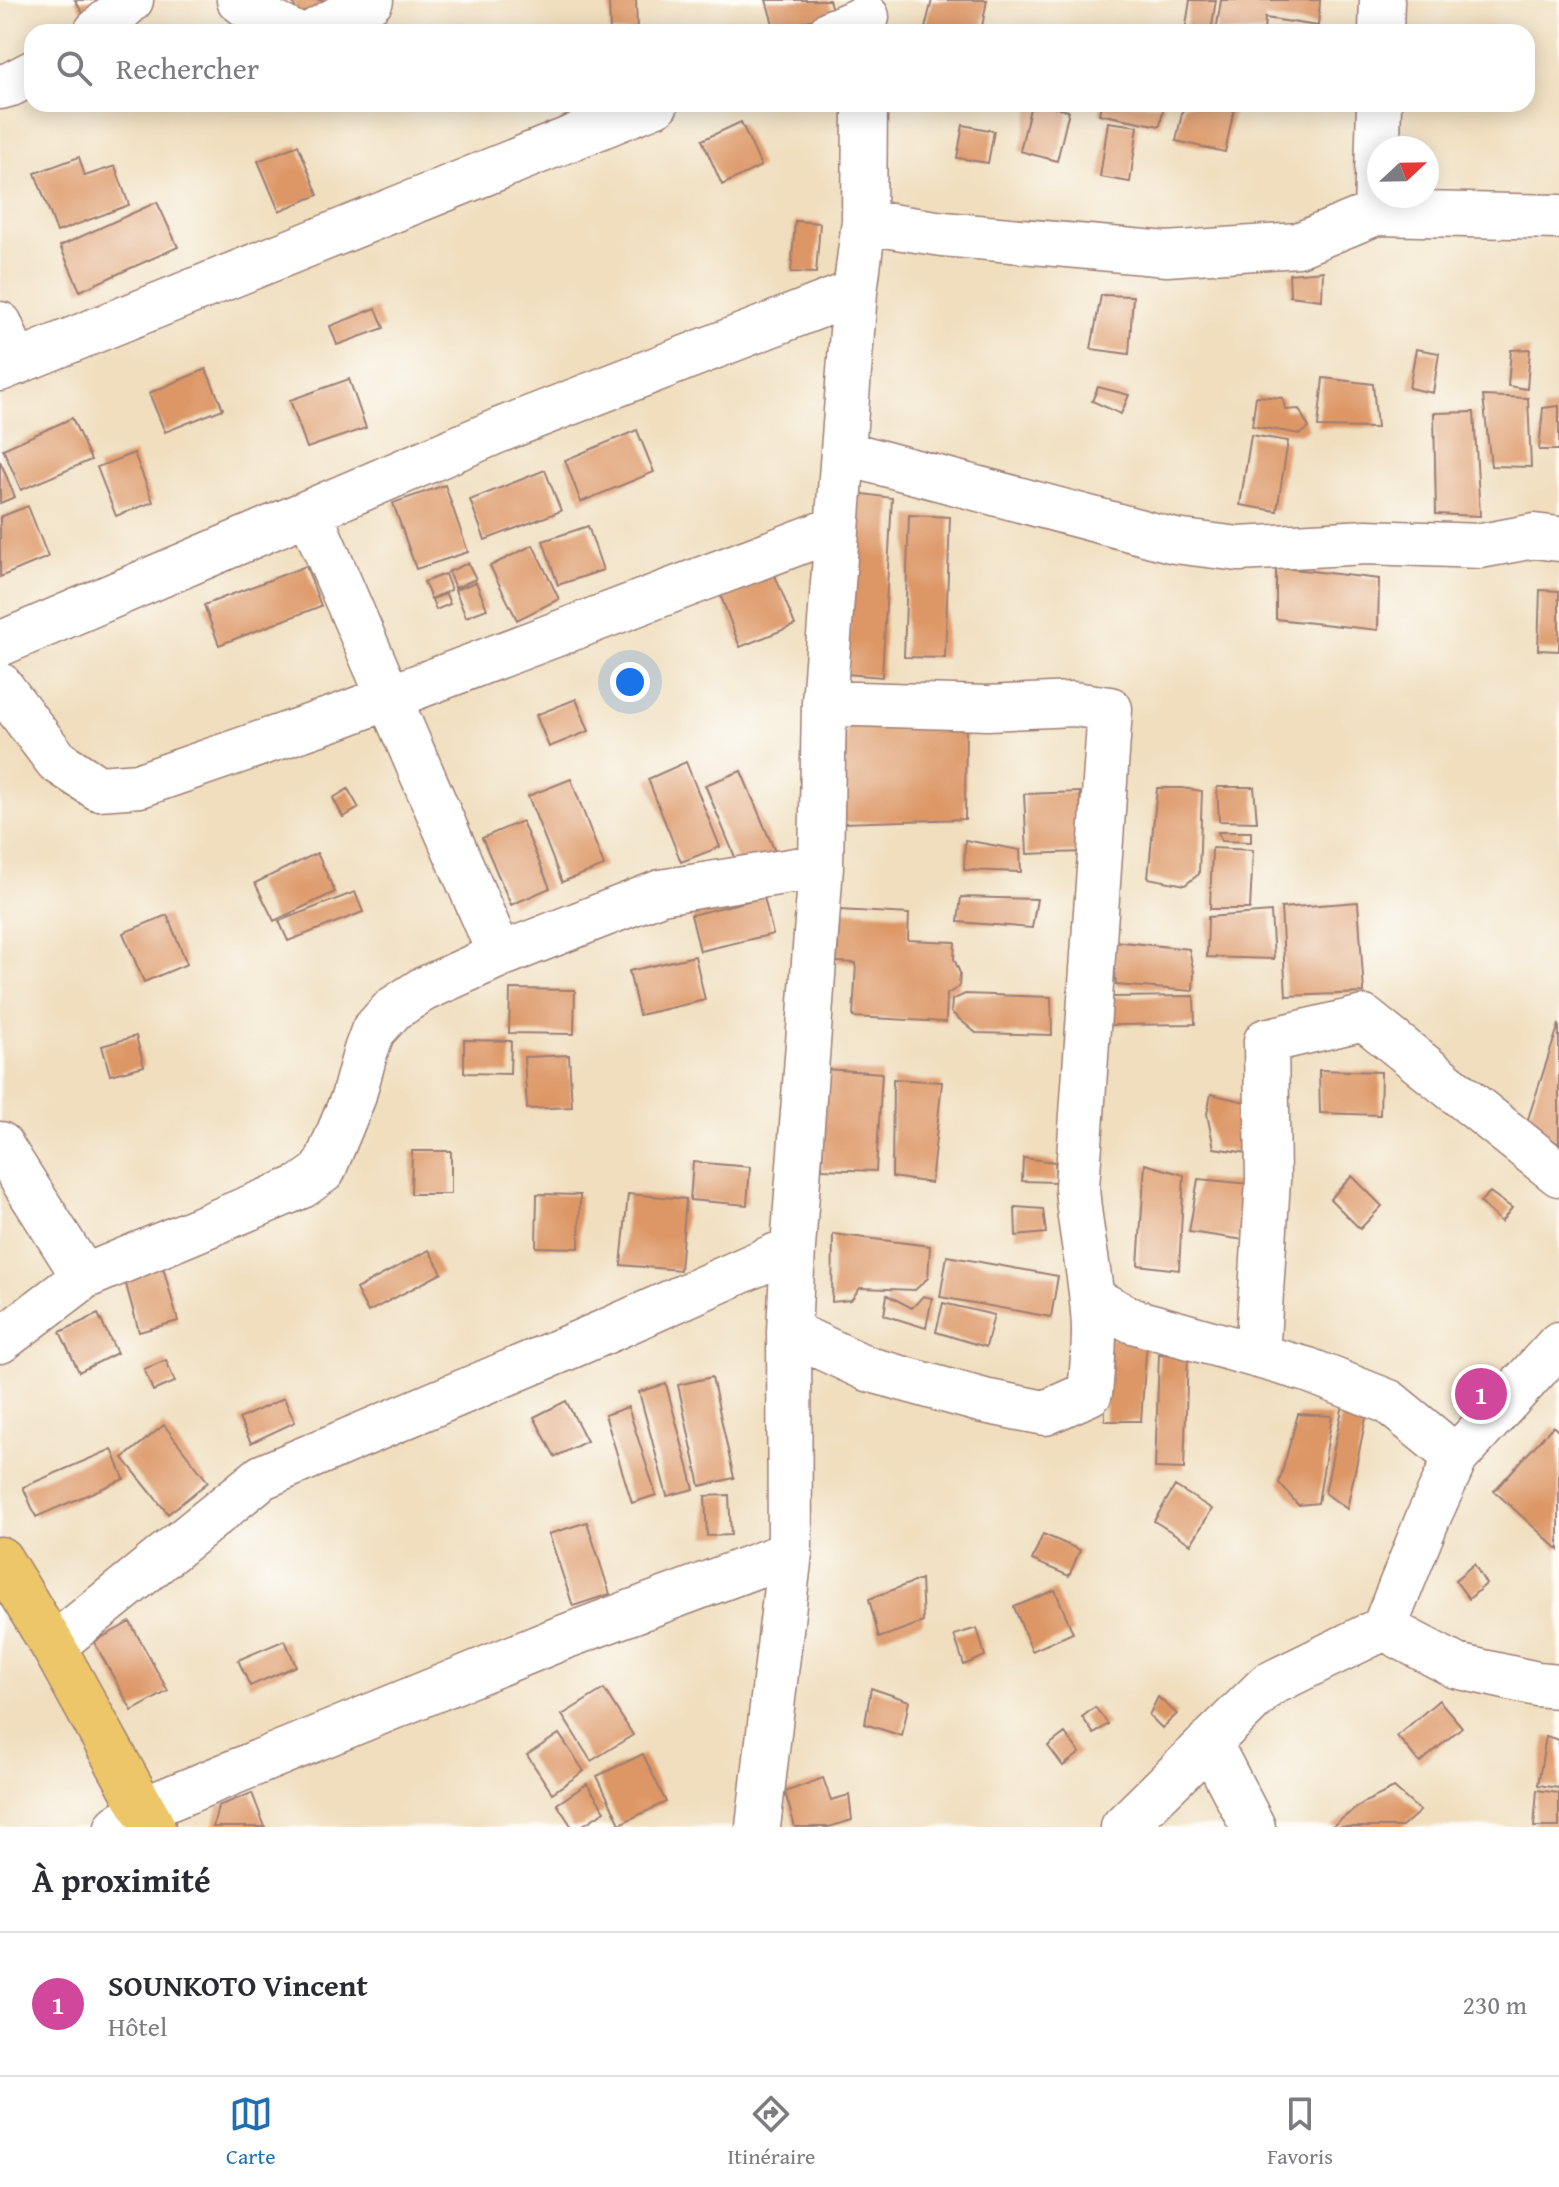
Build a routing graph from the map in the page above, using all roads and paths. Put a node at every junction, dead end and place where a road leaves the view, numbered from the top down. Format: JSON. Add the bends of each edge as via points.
{"nodes":[{"id":1,"x":131,"y":0,"type":"edge"},
{"id":2,"x":239,"y":0,"type":"edge"},
{"id":3,"x":371,"y":0,"type":"edge"},
{"id":4,"x":1382,"y":0,"type":"edge"},
{"id":5,"x":105,"y":24,"type":"edge"},
{"id":6,"x":275,"y":24,"type":"edge"},
{"id":7,"x":328,"y":24,"type":"edge"},
{"id":8,"x":1381,"y":24,"type":"edge"},
{"id":9,"x":24,"y":77,"type":"edge"},
{"id":10,"x":0,"y":87,"type":"edge"},
{"id":11,"x":635,"y":112,"type":"edge"},
{"id":12,"x":865,"y":112,"type":"edge"},
{"id":13,"x":1379,"y":112,"type":"edge"},
{"id":14,"x":1376,"y":213,"type":"junction"},
{"id":15,"x":1559,"y":217,"type":"edge"},
{"id":16,"x":864,"y":222,"type":"junction"},
{"id":17,"x":855,"y":292,"type":"junction"},
{"id":18,"x":5,"y":352,"type":"edge"},
{"id":19,"x":844,"y":453,"type":"junction"},
{"id":20,"x":309,"y":512,"type":"junction"},
{"id":21,"x":837,"y":528,"type":"junction"},
{"id":22,"x":1559,"y":539,"type":"edge"},
{"id":23,"x":0,"y":644,"type":"edge"},
{"id":24,"x":0,"y":685,"type":"edge"},
{"id":25,"x":387,"y":698,"type":"junction"},
{"id":26,"x":824,"y":703,"type":"junction"},
{"id":27,"x":821,"y":866,"type":"junction"},
{"id":28,"x":500,"y":955,"type":"junction"},
{"id":29,"x":0,"y":1144,"type":"edge"},
{"id":30,"x":1559,"y":1174,"type":"edge"},
{"id":31,"x":793,"y":1248,"type":"junction"},
{"id":32,"x":84,"y":1277,"type":"junction"},
{"id":33,"x":1092,"y":1299,"type":"junction"},
{"id":34,"x":789,"y":1332,"type":"junction"},
{"id":35,"x":0,"y":1341,"type":"edge"},
{"id":36,"x":1559,"y":1344,"type":"edge"},
{"id":37,"x":1257,"y":1356,"type":"junction"},
{"id":38,"x":1456,"y":1457,"type":"junction"},
{"id":39,"x":790,"y":1553,"type":"junction"},
{"id":40,"x":0,"y":1559,"type":"edge"},
{"id":41,"x":1384,"y":1628,"type":"junction"},
{"id":42,"x":53,"y":1646,"type":"junction"},
{"id":43,"x":1559,"y":1686,"type":"edge"},
{"id":44,"x":1209,"y":1742,"type":"junction"},
{"id":45,"x":138,"y":1821,"type":"edge"},
{"id":46,"x":758,"y":1827,"type":"edge"},
{"id":47,"x":1123,"y":1827,"type":"edge"},
{"id":48,"x":1253,"y":1827,"type":"edge"}],
"edges":[{"from":1,"to":5,"type":"street"},
{"from":2,"to":6,"type":"street"},
{"from":3,"to":7,"type":"street"},
{"from":4,"to":8,"type":"street"},
{"from":9,"to":10,"type":"street"},
{"from":11,"to":18,"type":"street"},
{"from":12,"to":16,"type":"street"},
{"from":13,"to":14,"type":"street"},
{"from":14,"to":15,"type":"street"},
{"from":14,"to":16,"type":"street","via":[[1298,245],[1167,254]]},
{"from":16,"to":17,"type":"street"},
{"from":17,"to":19,"type":"street"},
{"from":17,"to":20,"type":"street","via":[[500,430]]},
{"from":19,"to":21,"type":"street"},
{"from":19,"to":22,"type":"street","via":[[1175,541],[1239,549],[1366,542],[1481,546],[1534,536]]},
{"from":20,"to":23,"type":"street"},
{"from":20,"to":25,"type":"street"},
{"from":21,"to":25,"type":"street"},
{"from":21,"to":26,"type":"street"},
{"from":24,"to":25,"type":"street","via":[[57,761],[98,788],[140,785]]},
{"from":25,"to":28,"type":"street"},
{"from":26,"to":27,"type":"street"},
{"from":26,"to":33,"type":"street","via":[[987,708],[1073,704],[1110,709],[1077,1187]]},
{"from":27,"to":28,"type":"street","via":[[661,892]]},
{"from":27,"to":31,"type":"street"},
{"from":28,"to":32,"type":"street","via":[[422,990],[393,1009],[373,1031],[323,1171],[302,1186]]},
{"from":29,"to":32,"type":"street"},
{"from":30,"to":37,"type":"street","via":[[1364,1018],[1266,1041],[1268,1180]]},
{"from":31,"to":34,"type":"street"},
{"from":31,"to":42,"type":"street","via":[[262,1477]]},
{"from":32,"to":35,"type":"street"},
{"from":33,"to":34,"type":"street","via":[[1090,1393],[1045,1413],[868,1369]]},
{"from":33,"to":37,"type":"street","via":[[1133,1321]]},
{"from":34,"to":39,"type":"street"},
{"from":36,"to":38,"type":"street"},
{"from":37,"to":38,"type":"street","via":[[1389,1402]]},
{"from":38,"to":41,"type":"street"},
{"from":39,"to":45,"type":"street","via":[[545,1645]]},
{"from":39,"to":46,"type":"street"},
{"from":40,"to":42,"type":"main road"},
{"from":41,"to":43,"type":"street","via":[[1456,1666]]},
{"from":41,"to":44,"type":"street","via":[[1268,1685]]},
{"from":42,"to":45,"type":"main road"},
{"from":44,"to":47,"type":"street"},
{"from":44,"to":48,"type":"street"}]}
